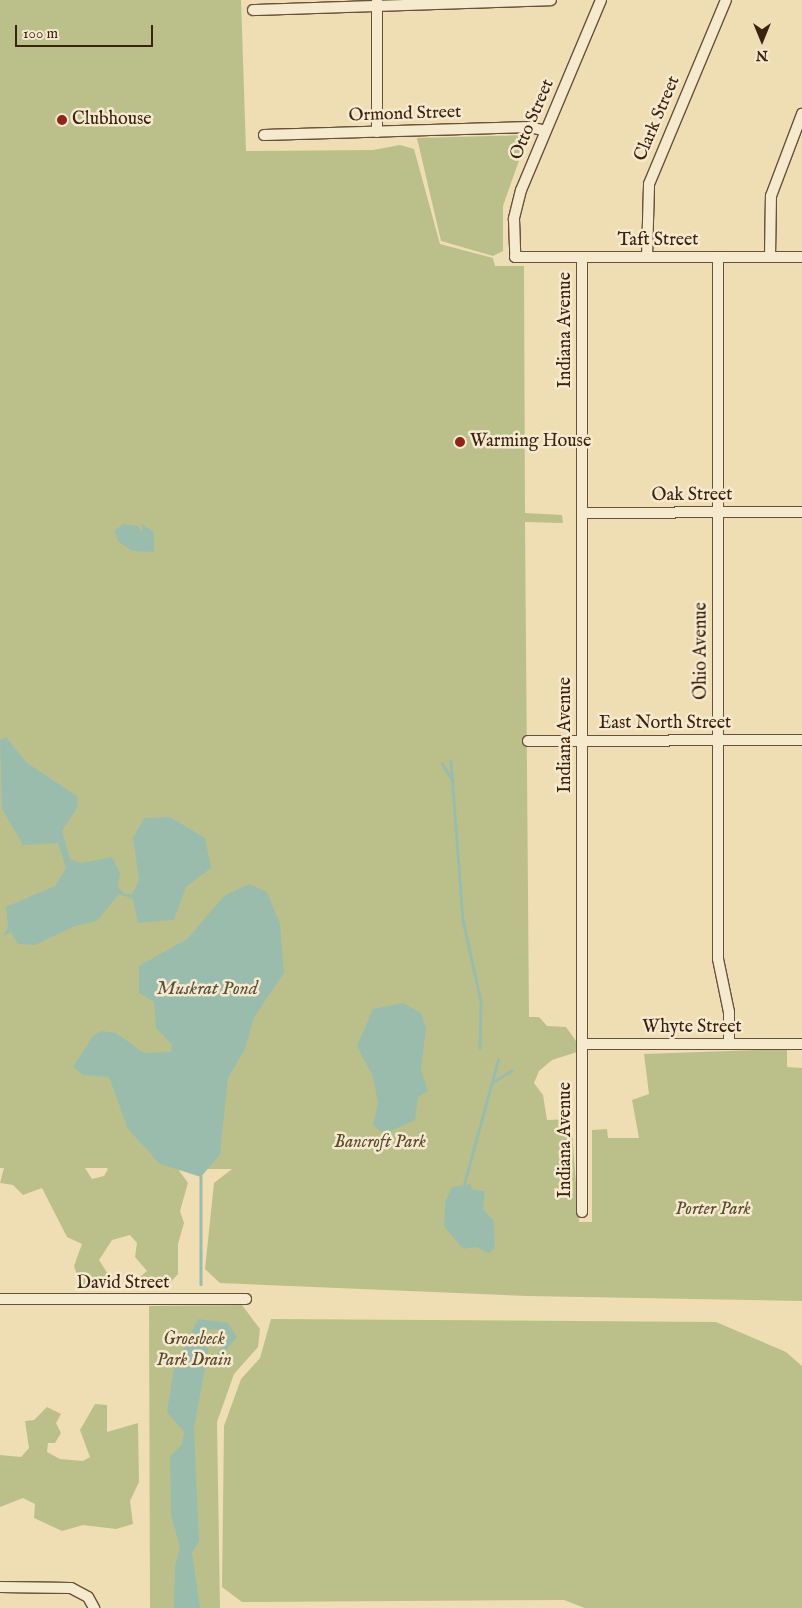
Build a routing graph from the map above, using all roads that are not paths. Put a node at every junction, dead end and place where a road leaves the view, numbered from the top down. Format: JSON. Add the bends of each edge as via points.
{"nodes":[{"id":1,"x":551,"y":0,"type":"edge"},
{"id":2,"x":726,"y":0,"type":"edge"},
{"id":3,"x":599,"y":1,"type":"edge"},
{"id":4,"x":377,"y":3,"type":"edge"},
{"id":5,"x":253,"y":10,"type":"dead end"},
{"id":6,"x":802,"y":114,"type":"edge"},
{"id":7,"x":546,"y":131,"type":"junction"},
{"id":8,"x":377,"y":132,"type":"junction"},
{"id":9,"x":264,"y":136,"type":"dead end"},
{"id":10,"x":515,"y":257,"type":"joint"},
{"id":11,"x":647,"y":257,"type":"junction"},
{"id":12,"x":718,"y":257,"type":"junction"},
{"id":13,"x":770,"y":257,"type":"junction"},
{"id":14,"x":802,"y":257,"type":"edge"},
{"id":15,"x":582,"y":258,"type":"junction"},
{"id":16,"x":582,"y":512,"type":"junction"},
{"id":17,"x":718,"y":512,"type":"junction"},
{"id":18,"x":802,"y":512,"type":"edge"},
{"id":19,"x":719,"y":740,"type":"junction"},
{"id":20,"x":802,"y":740,"type":"edge"},
{"id":21,"x":528,"y":741,"type":"dead end"},
{"id":22,"x":582,"y":741,"type":"junction"},
{"id":23,"x":582,"y":1044,"type":"junction"},
{"id":24,"x":729,"y":1044,"type":"junction"},
{"id":25,"x":802,"y":1044,"type":"edge"},
{"id":26,"x":582,"y":1212,"type":"dead end"},
{"id":27,"x":0,"y":1299,"type":"edge"},
{"id":28,"x":246,"y":1299,"type":"dead end"},
{"id":29,"x":0,"y":1587,"type":"edge"},
{"id":30,"x":94,"y":1608,"type":"edge"}],
"edges":[{"from":1,"to":4,"type":"street"},
{"from":2,"to":11,"type":"street","name":"Clark Street","via":[[648,184]]},
{"from":3,"to":7,"type":"street","name":"Otto Street"},
{"from":4,"to":5,"type":"street"},
{"from":4,"to":8,"type":"street"},
{"from":6,"to":13,"type":"street","via":[[771,196]]},
{"from":7,"to":8,"type":"street","name":"Ormond Street","via":[[530,127]]},
{"from":7,"to":10,"type":"street","name":"Otto Street","via":[[516,204]]},
{"from":8,"to":9,"type":"street","name":"Ormond Street"},
{"from":10,"to":15,"type":"street","name":"Taft Street"},
{"from":11,"to":12,"type":"street","name":"Taft Street"},
{"from":11,"to":15,"type":"street","name":"Taft Street"},
{"from":12,"to":13,"type":"street","name":"Taft Street"},
{"from":12,"to":17,"type":"street","name":"Ohio Avenue"},
{"from":13,"to":14,"type":"street","name":"Taft Street"},
{"from":15,"to":16,"type":"street","name":"Indiana Avenue"},
{"from":16,"to":17,"type":"street","name":"Oak Street"},
{"from":16,"to":22,"type":"street","name":"Indiana Avenue"},
{"from":17,"to":18,"type":"street","name":"Oak Street"},
{"from":17,"to":19,"type":"street","name":"Ohio Avenue"},
{"from":19,"to":20,"type":"street","name":"East North Street"},
{"from":19,"to":22,"type":"street","name":"East North Street"},
{"from":19,"to":24,"type":"street","name":"Ohio Avenue","via":[[718,959],[729,1012]]},
{"from":21,"to":22,"type":"street","name":"East North Street"},
{"from":22,"to":23,"type":"street","name":"Indiana Avenue"},
{"from":23,"to":24,"type":"street","name":"Whyte Street"},
{"from":23,"to":26,"type":"street","name":"Indiana Avenue"},
{"from":24,"to":25,"type":"street","name":"Whyte Street"},
{"from":27,"to":28,"type":"street","name":"David Street"},
{"from":29,"to":30,"type":"street","via":[[71,1588],[88,1597]]}]}
